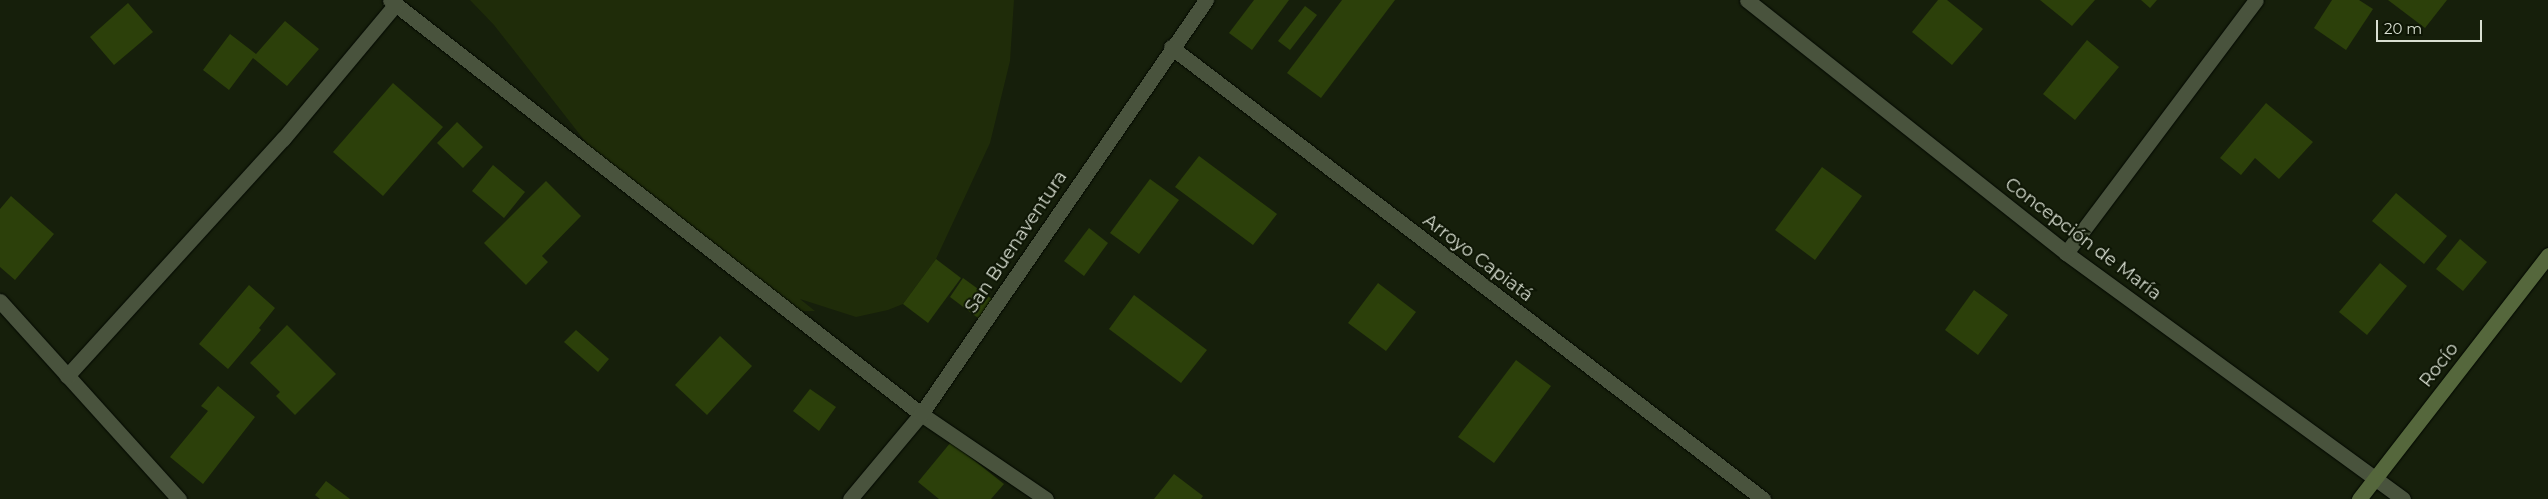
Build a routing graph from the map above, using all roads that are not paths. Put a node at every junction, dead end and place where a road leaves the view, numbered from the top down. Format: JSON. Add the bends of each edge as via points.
{"nodes":[{"id":1,"x":1206,"y":0,"type":"edge"},
{"id":2,"x":1748,"y":0,"type":"edge"},
{"id":3,"x":2256,"y":0,"type":"edge"},
{"id":4,"x":393,"y":2,"type":"edge"},
{"id":5,"x":1171,"y":48,"type":"junction"},
{"id":6,"x":2066,"y":252,"type":"junction"},
{"id":7,"x":2548,"y":255,"type":"edge"},
{"id":8,"x":0,"y":302,"type":"edge"},
{"id":9,"x":67,"y":376,"type":"junction"},
{"id":10,"x":921,"y":414,"type":"junction"},
{"id":11,"x":2376,"y":478,"type":"junction"},
{"id":12,"x":179,"y":499,"type":"edge"},
{"id":13,"x":850,"y":499,"type":"edge"},
{"id":14,"x":1046,"y":499,"type":"edge"},
{"id":15,"x":1763,"y":499,"type":"edge"},
{"id":16,"x":2359,"y":499,"type":"edge"},
{"id":17,"x":2403,"y":499,"type":"edge"}],
"edges":[{"from":1,"to":5,"type":"street","name":"San Buenaventura"},
{"from":2,"to":6,"type":"street","name":"Concepción de María"},
{"from":3,"to":6,"type":"street"},
{"from":4,"to":9,"type":"street","via":[[283,139]]},
{"from":4,"to":10,"type":"street"},
{"from":5,"to":10,"type":"street","name":"San Buenaventura"},
{"from":5,"to":15,"type":"street","name":"Arroyo Capiatá"},
{"from":6,"to":11,"type":"street","name":"Concepción de María"},
{"from":7,"to":11,"type":"main road","name":"Rocío"},
{"from":8,"to":9,"type":"street"},
{"from":9,"to":12,"type":"street"},
{"from":10,"to":13,"type":"street","name":"San Buenaventura"},
{"from":10,"to":14,"type":"street"},
{"from":11,"to":16,"type":"main road","name":"Rocío"},
{"from":11,"to":17,"type":"street","name":"Concepción de María"}]}
